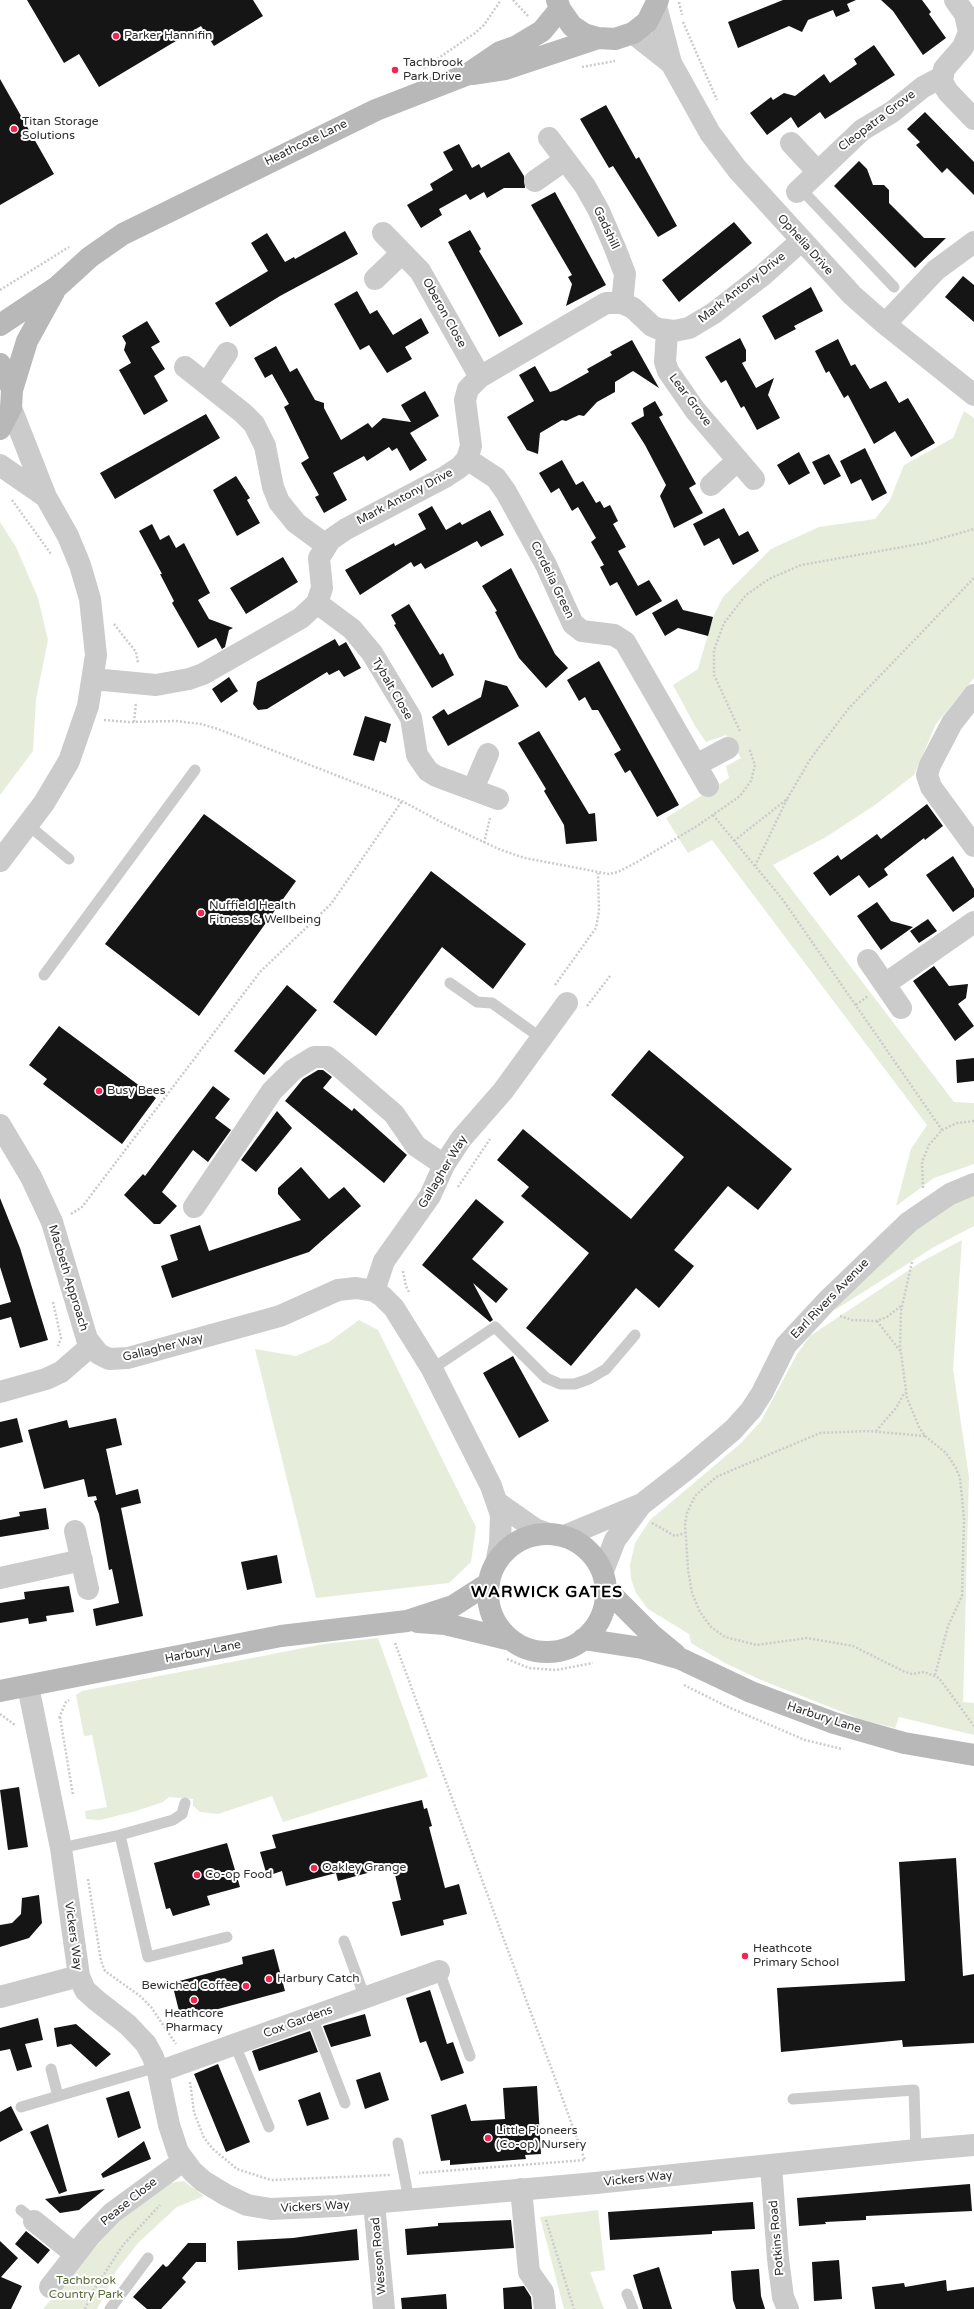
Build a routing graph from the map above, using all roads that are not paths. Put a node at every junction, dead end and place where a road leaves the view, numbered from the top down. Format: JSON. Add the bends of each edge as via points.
{"nodes":[{"id":1,"x":955,"y":0,"type":"edge"},
{"id":2,"x":657,"y":3,"type":"edge"},
{"id":3,"x":559,"y":5,"type":"edge"},
{"id":4,"x":972,"y":32,"type":"edge"},
{"id":5,"x":633,"y":33,"type":"junction"},
{"id":6,"x":598,"y":38,"type":"junction"},
{"id":7,"x":671,"y":63,"type":"junction"},
{"id":8,"x":466,"y":75,"type":"junction"},
{"id":9,"x":942,"y":77,"type":"junction"},
{"id":10,"x":974,"y":119,"type":"edge"},
{"id":11,"x":549,"y":138,"type":"dead end"},
{"id":12,"x":791,"y":143,"type":"dead end"},
{"id":13,"x":565,"y":160,"type":"junction"},
{"id":14,"x":817,"y":171,"type":"junction"},
{"id":15,"x":535,"y":181,"type":"dead end"},
{"id":16,"x":798,"y":190,"type":"joint"},
{"id":17,"x":383,"y":233,"type":"dead end"},
{"id":18,"x":801,"y":241,"type":"junction"},
{"id":19,"x":974,"y":242,"type":"edge"},
{"id":20,"x":402,"y":253,"type":"junction"},
{"id":21,"x":376,"y":279,"type":"dead end"},
{"id":22,"x":57,"y":287,"type":"junction"},
{"id":23,"x":894,"y":287,"type":"dead end"},
{"id":24,"x":622,"y":303,"type":"junction"},
{"id":25,"x":885,"y":324,"type":"junction"},
{"id":26,"x":0,"y":325,"type":"edge"},
{"id":27,"x":667,"y":331,"type":"junction"},
{"id":28,"x":227,"y":353,"type":"dead end"},
{"id":29,"x":0,"y":364,"type":"edge"},
{"id":30,"x":186,"y":367,"type":"dead end"},
{"id":31,"x":480,"y":376,"type":"junction"},
{"id":32,"x":207,"y":383,"type":"junction"},
{"id":33,"x":974,"y":395,"type":"edge"},
{"id":34,"x":11,"y":399,"type":"junction"},
{"id":35,"x":0,"y":429,"type":"edge"},
{"id":36,"x":467,"y":459,"type":"junction"},
{"id":37,"x":738,"y":460,"type":"junction"},
{"id":38,"x":0,"y":465,"type":"edge"},
{"id":39,"x":754,"y":479,"type":"dead end"},
{"id":40,"x":711,"y":485,"type":"dead end"},
{"id":41,"x":46,"y":497,"type":"junction"},
{"id":42,"x":326,"y":545,"type":"junction"},
{"id":43,"x":317,"y":603,"type":"junction"},
{"id":44,"x":93,"y":679,"type":"junction"},
{"id":45,"x":974,"y":695,"type":"edge"},
{"id":46,"x":739,"y":742,"type":"road end"},
{"id":47,"x":488,"y":754,"type":"dead end"},
{"id":48,"x":696,"y":765,"type":"junction"},
{"id":49,"x":195,"y":770,"type":"dead end"},
{"id":50,"x":708,"y":786,"type":"dead end"},
{"id":51,"x":473,"y":789,"type":"junction"},
{"id":52,"x":497,"y":799,"type":"road end"},
{"id":53,"x":27,"y":824,"type":"junction"},
{"id":54,"x":974,"y":846,"type":"edge"},
{"id":55,"x":69,"y":859,"type":"dead end"},
{"id":56,"x":0,"y":860,"type":"edge"},
{"id":57,"x":974,"y":922,"type":"edge"},
{"id":58,"x":868,"y":960,"type":"dead end"},
{"id":59,"x":44,"y":975,"type":"dead end"},
{"id":60,"x":450,"y":983,"type":"dead end"},
{"id":61,"x":878,"y":989,"type":"junction"},
{"id":62,"x":569,"y":999,"type":"road end"},
{"id":63,"x":901,"y":1008,"type":"dead end"},
{"id":64,"x":540,"y":1038,"type":"junction"},
{"id":65,"x":0,"y":1125,"type":"edge"},
{"id":66,"x":444,"y":1165,"type":"junction"},
{"id":67,"x":974,"y":1184,"type":"edge"},
{"id":68,"x":194,"y":1207,"type":"dead end"},
{"id":69,"x":374,"y":1291,"type":"junction"},
{"id":70,"x":635,"y":1335,"type":"dead end"},
{"id":71,"x":91,"y":1346,"type":"junction"},
{"id":72,"x":432,"y":1369,"type":"junction"},
{"id":73,"x":0,"y":1392,"type":"edge"},
{"id":74,"x":498,"y":1503,"type":"junction"},
{"id":75,"x":646,"y":1512,"type":"junction"},
{"id":76,"x":75,"y":1531,"type":"dead end"},
{"id":77,"x":558,"y":1535,"type":"junction"},
{"id":78,"x":497,"y":1559,"type":"junction"},
{"id":79,"x":82,"y":1560,"type":"junction"},
{"id":80,"x":0,"y":1578,"type":"edge"},
{"id":81,"x":605,"y":1581,"type":"junction"},
{"id":82,"x":489,"y":1583,"type":"junction"},
{"id":83,"x":88,"y":1589,"type":"dead end"},
{"id":84,"x":407,"y":1621,"type":"junction"},
{"id":85,"x":583,"y":1639,"type":"junction"},
{"id":86,"x":504,"y":1648,"type":"junction"},
{"id":87,"x":681,"y":1659,"type":"junction"},
{"id":88,"x":28,"y":1686,"type":"junction"},
{"id":89,"x":0,"y":1691,"type":"edge"},
{"id":90,"x":974,"y":1755,"type":"edge"},
{"id":91,"x":185,"y":1803,"type":"dead end"},
{"id":92,"x":120,"y":1835,"type":"junction"},
{"id":93,"x":61,"y":1848,"type":"junction"},
{"id":94,"x":227,"y":1937,"type":"dead end"},
{"id":95,"x":344,"y":1940,"type":"dead end"},
{"id":96,"x":438,"y":1972,"type":"joint"},
{"id":97,"x":79,"y":1976,"type":"junction"},
{"id":98,"x":0,"y":1997,"type":"edge"},
{"id":99,"x":365,"y":1998,"type":"junction"},
{"id":100,"x":312,"y":2017,"type":"junction"},
{"id":101,"x":235,"y":2045,"type":"junction"},
{"id":102,"x":470,"y":2056,"type":"dead end"},
{"id":103,"x":51,"y":2069,"type":"dead end"},
{"id":104,"x":157,"y":2069,"type":"junction"},
{"id":105,"x":58,"y":2096,"type":"junction"},
{"id":106,"x":793,"y":2099,"type":"dead end"},
{"id":107,"x":345,"y":2102,"type":"dead end"},
{"id":108,"x":21,"y":2106,"type":"dead end"},
{"id":109,"x":269,"y":2127,"type":"dead end"},
{"id":110,"x":398,"y":2143,"type":"dead end"},
{"id":111,"x":974,"y":2145,"type":"edge"},
{"id":112,"x":916,"y":2150,"type":"junction"},
{"id":113,"x":183,"y":2161,"type":"junction"},
{"id":114,"x":771,"y":2166,"type":"junction"},
{"id":115,"x":531,"y":2188,"type":"junction"},
{"id":116,"x":409,"y":2200,"type":"junction"},
{"id":117,"x":374,"y":2203,"type":"junction"},
{"id":118,"x":28,"y":2216,"type":"dead end"},
{"id":119,"x":75,"y":2254,"type":"junction"},
{"id":120,"x":148,"y":2258,"type":"dead end"},
{"id":121,"x":50,"y":2287,"type":"dead end"},
{"id":122,"x":627,"y":2294,"type":"dead end"},
{"id":123,"x":110,"y":2309,"type":"edge"},
{"id":124,"x":384,"y":2309,"type":"edge"},
{"id":125,"x":545,"y":2309,"type":"edge"},
{"id":126,"x":632,"y":2309,"type":"edge"},
{"id":127,"x":788,"y":2309,"type":"edge"}],
"edges":[{"from":1,"to":4,"type":"street"},
{"from":2,"to":5,"type":"street","via":[[647,22]]},
{"from":2,"to":7,"type":"street","name":"Ophelia Drive"},
{"from":3,"to":6,"type":"street","via":[[572,26],[584,34]]},
{"from":3,"to":8,"type":"street","name":"Heathcote Lane","via":[[542,31],[517,46],[500,52]]},
{"from":4,"to":9,"type":"street","via":[[949,62]]},
{"from":5,"to":6,"type":"street","via":[[615,39]]},
{"from":5,"to":7,"type":"street","name":"Ophelia Drive"},
{"from":6,"to":8,"type":"street","via":[[505,69]]},
{"from":7,"to":18,"type":"street","name":"Ophelia Drive","via":[[698,114],[723,151]]},
{"from":8,"to":22,"type":"street","name":"Heathcote Lane","via":[[391,103],[155,217],[106,245]]},
{"from":9,"to":10,"type":"street","via":[[948,92]]},
{"from":9,"to":14,"type":"street","name":"Cleopatra Grove","via":[[923,87],[892,112],[862,130]]},
{"from":11,"to":13,"type":"street","name":"Gadshill"},
{"from":12,"to":14,"type":"street"},
{"from":13,"to":15,"type":"street"},
{"from":13,"to":24,"type":"street","name":"Gadshill","via":[[585,186],[615,248],[625,274]]},
{"from":14,"to":16,"type":"street","name":"Cleopatra Grove"},
{"from":16,"to":23,"type":"lane","name":"Cleopatra Grove"},
{"from":17,"to":20,"type":"street","name":"Oberon Close"},
{"from":18,"to":25,"type":"street","name":"Ophelia Drive","via":[[852,295]]},
{"from":18,"to":27,"type":"street","name":"Mark Antony Drive","via":[[763,275],[708,317],[682,331]]},
{"from":19,"to":25,"type":"street","via":[[936,270]]},
{"from":20,"to":21,"type":"street"},
{"from":20,"to":31,"type":"street","name":"Oberon Close","via":[[420,271]]},
{"from":22,"to":26,"type":"street","name":"Heathcote Lane"},
{"from":22,"to":34,"type":"street","name":"Heathcote Lane","via":[[26,341]]},
{"from":24,"to":27,"type":"street","via":[[641,314],[652,326]]},
{"from":24,"to":31,"type":"street","via":[[606,303]]},
{"from":25,"to":33,"type":"street","name":"Ophelia Drive"},
{"from":27,"to":37,"type":"street","name":"Lear Grove","via":[[665,362],[668,371],[695,410]]},
{"from":28,"to":32,"type":"street"},
{"from":29,"to":34,"type":"street","via":[[6,372]]},
{"from":30,"to":32,"type":"street"},
{"from":31,"to":36,"type":"street","via":[[468,389],[464,400],[471,446]]},
{"from":32,"to":42,"type":"street","via":[[254,424],[265,446],[273,487],[279,502],[296,523]]},
{"from":34,"to":35,"type":"street","name":"Heathcote Lane"},
{"from":34,"to":41,"type":"street"},
{"from":36,"to":42,"type":"street","name":"Mark Antony Drive","via":[[444,477],[335,535]]},
{"from":36,"to":48,"type":"street","name":"Cordelia Green","via":[[491,474],[503,488],[546,565],[573,624],[582,630],[614,636],[625,642]]},
{"from":37,"to":39,"type":"street","name":"Lear Grove"},
{"from":37,"to":40,"type":"street"},
{"from":38,"to":41,"type":"street"},
{"from":41,"to":44,"type":"street","via":[[68,536],[90,599],[96,655]]},
{"from":42,"to":43,"type":"street","name":"Mark Antony Drive","via":[[319,558],[322,588]]},
{"from":43,"to":44,"type":"street","via":[[301,618],[204,674],[156,685]]},
{"from":43,"to":51,"type":"street","name":"Tybalt Close","via":[[352,628],[372,653],[411,718],[417,755],[428,771]]},
{"from":44,"to":53,"type":"street","via":[[88,706],[69,761],[55,787]]},
{"from":45,"to":54,"type":"street","via":[[952,723],[927,775],[931,787]]},
{"from":46,"to":48,"type":"street"},
{"from":47,"to":51,"type":"street"},
{"from":48,"to":50,"type":"street","name":"Cordelia Green"},
{"from":49,"to":59,"type":"lane"},
{"from":51,"to":52,"type":"street","name":"Tybalt Close"},
{"from":53,"to":55,"type":"lane"},
{"from":53,"to":56,"type":"street"},
{"from":57,"to":61,"type":"street"},
{"from":58,"to":61,"type":"street"},
{"from":60,"to":64,"type":"lane","via":[[477,1002],[492,1003]]},
{"from":61,"to":63,"type":"street"},
{"from":62,"to":64,"type":"street","name":"Gallagher Way"},
{"from":64,"to":66,"type":"street","name":"Gallagher Way","via":[[503,1091],[461,1139]]},
{"from":65,"to":71,"type":"street","name":"Macbeth Approach","via":[[31,1177],[52,1222],[83,1332]]},
{"from":66,"to":68,"type":"street","via":[[416,1146],[394,1114],[342,1069],[327,1057],[314,1057],[293,1070],[272,1091]]},
{"from":66,"to":69,"type":"street","name":"Gallagher Way","via":[[430,1196],[384,1261]]},
{"from":67,"to":75,"type":"street","name":"Earl Rivers Avenue","via":[[950,1194],[909,1222],[804,1324],[786,1345],[751,1410]]},
{"from":69,"to":71,"type":"street","name":"Gallagher Way","via":[[356,1288],[338,1290],[280,1316],[128,1358],[109,1359]]},
{"from":69,"to":72,"type":"street","via":[[394,1308]]},
{"from":70,"to":72,"type":"lane","via":[[606,1369],[589,1380],[575,1384],[560,1384],[546,1378],[495,1327]]},
{"from":71,"to":73,"type":"street","via":[[61,1372]]},
{"from":72,"to":74,"type":"street","via":[[463,1427]]},
{"from":74,"to":77,"type":"street","via":[[535,1529]]},
{"from":74,"to":78,"type":"street","via":[[501,1534]]},
{"from":75,"to":77,"type":"street","name":"Earl Rivers Avenue"},
{"from":75,"to":81,"type":"street","name":"Earl Rivers Avenue","via":[[615,1540]]},
{"from":76,"to":79,"type":"street"},
{"from":77,"to":78,"type":"street","via":[[530,1536],[520,1540]]},
{"from":77,"to":81,"type":"street","via":[[589,1550],[597,1559]]},
{"from":78,"to":82,"type":"street"},
{"from":79,"to":80,"type":"street"},
{"from":79,"to":83,"type":"street"},
{"from":81,"to":85,"type":"street","via":[[603,1613],[592,1631]]},
{"from":81,"to":87,"type":"street","name":"Harbury Lane","via":[[652,1635]]},
{"from":82,"to":84,"type":"street","name":"Harbury Lane","via":[[453,1606]]},
{"from":82,"to":86,"type":"street","via":[[490,1612]]},
{"from":84,"to":86,"type":"street","name":"Harbury Lane","via":[[445,1624]]},
{"from":84,"to":88,"type":"street","name":"Harbury Lane","via":[[281,1636]]},
{"from":85,"to":86,"type":"street","via":[[565,1650],[539,1653]]},
{"from":85,"to":87,"type":"street","name":"Harbury Lane","via":[[642,1648]]},
{"from":87,"to":90,"type":"street","name":"Harbury Lane","via":[[751,1692],[834,1724],[904,1743]]},
{"from":88,"to":89,"type":"street","name":"Harbury Lane"},
{"from":88,"to":93,"type":"street","name":"Vickers Way"},
{"from":91,"to":92,"type":"lane","via":[[178,1818]]},
{"from":92,"to":93,"type":"lane"},
{"from":92,"to":94,"type":"lane","via":[[148,1957]]},
{"from":93,"to":97,"type":"street","name":"Vickers Way"},
{"from":95,"to":99,"type":"lane"},
{"from":96,"to":99,"type":"street","name":"Cox Gardens"},
{"from":96,"to":102,"type":"lane"},
{"from":97,"to":98,"type":"street"},
{"from":97,"to":104,"type":"street","name":"Vickers Way","via":[[85,1990],[138,2034],[154,2057]]},
{"from":99,"to":100,"type":"street","name":"Cox Gardens"},
{"from":100,"to":101,"type":"street","name":"Cox Gardens"},
{"from":100,"to":107,"type":"lane"},
{"from":101,"to":104,"type":"street","name":"Cox Gardens"},
{"from":101,"to":109,"type":"lane"},
{"from":103,"to":105,"type":"lane"},
{"from":104,"to":105,"type":"lane"},
{"from":104,"to":113,"type":"street","name":"Vickers Way","via":[[169,2125]]},
{"from":105,"to":108,"type":"lane"},
{"from":106,"to":112,"type":"lane","via":[[914,2090]]},
{"from":110,"to":116,"type":"lane"},
{"from":111,"to":112,"type":"street","name":"Vickers Way"},
{"from":112,"to":114,"type":"street","name":"Vickers Way"},
{"from":113,"to":117,"type":"street","name":"Vickers Way","via":[[203,2181],[247,2205],[271,2209]]},
{"from":113,"to":119,"type":"street","name":"Pease Close","via":[[112,2213]]},
{"from":114,"to":115,"type":"street","name":"Vickers Way"},
{"from":114,"to":127,"type":"street","name":"Potkins Road","via":[[778,2259],[783,2297]]},
{"from":115,"to":116,"type":"street","name":"Vickers Way"},
{"from":115,"to":125,"type":"street","via":[[529,2272],[543,2292]]},
{"from":116,"to":117,"type":"street","name":"Vickers Way"},
{"from":117,"to":124,"type":"street","name":"Wesson Road"},
{"from":118,"to":119,"type":"street"},
{"from":119,"to":121,"type":"street","name":"Pease Close"},
{"from":120,"to":123,"type":"lane"},
{"from":122,"to":126,"type":"lane"}]}
